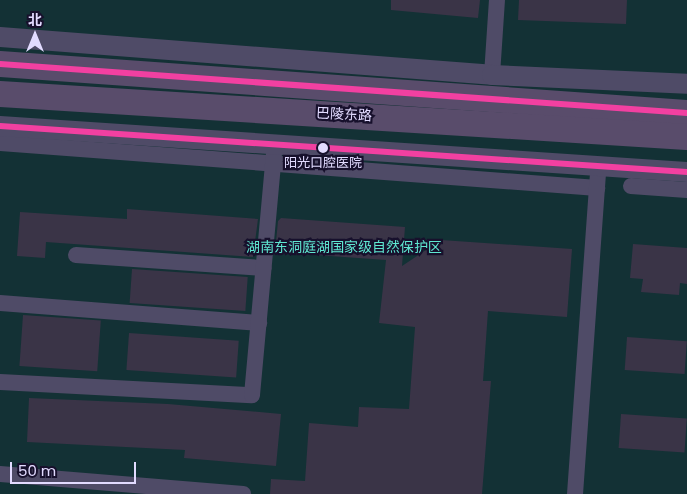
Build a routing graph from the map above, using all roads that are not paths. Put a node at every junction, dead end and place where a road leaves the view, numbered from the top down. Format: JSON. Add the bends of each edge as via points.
{"nodes":[{"id":1,"x":497,"y":0,"type":"edge"},
{"id":2,"x":0,"y":37,"type":"edge"},
{"id":3,"x":0,"y":64,"type":"edge"},
{"id":4,"x":492,"y":75,"type":"junction"},
{"id":5,"x":687,"y":84,"type":"edge"},
{"id":6,"x":0,"y":94,"type":"edge"},
{"id":7,"x":687,"y":113,"type":"edge"},
{"id":8,"x":0,"y":126,"type":"edge"},
{"id":9,"x":687,"y":137,"type":"edge"},
{"id":10,"x":0,"y":143,"type":"edge"},
{"id":11,"x":274,"y":154,"type":"junction"},
{"id":12,"x":599,"y":167,"type":"junction"},
{"id":13,"x":687,"y":172,"type":"edge"},
{"id":14,"x":631,"y":186,"type":"dead end"},
{"id":15,"x":597,"y":188,"type":"junction"},
{"id":16,"x":687,"y":190,"type":"edge"},
{"id":17,"x":76,"y":255,"type":"dead end"},
{"id":18,"x":264,"y":268,"type":"junction"},
{"id":19,"x":0,"y":303,"type":"edge"},
{"id":20,"x":259,"y":323,"type":"junction"},
{"id":21,"x":0,"y":382,"type":"edge"},
{"id":22,"x":0,"y":474,"type":"edge"},
{"id":23,"x":107,"y":488,"type":"edge"},
{"id":24,"x":243,"y":494,"type":"edge"},
{"id":25,"x":575,"y":494,"type":"edge"}],
"edges":[{"from":1,"to":4,"type":"street"},
{"from":2,"to":4,"type":"street"},
{"from":3,"to":7,"type":"main road","name":"巴陵东路"},
{"from":4,"to":5,"type":"street"},
{"from":6,"to":9,"type":"main road","name":"巴陵东路"},
{"from":8,"to":11,"type":"street"},
{"from":10,"to":11,"type":"street"},
{"from":11,"to":12,"type":"street"},
{"from":11,"to":15,"type":"street"},
{"from":11,"to":18,"type":"street"},
{"from":12,"to":13,"type":"street"},
{"from":12,"to":15,"type":"street"},
{"from":14,"to":16,"type":"street"},
{"from":15,"to":25,"type":"street"},
{"from":17,"to":18,"type":"street"},
{"from":18,"to":20,"type":"street"},
{"from":19,"to":20,"type":"street"},
{"from":20,"to":21,"type":"street","via":[[252,395]]},
{"from":22,"to":23,"type":"street"},
{"from":23,"to":24,"type":"street"}]}
